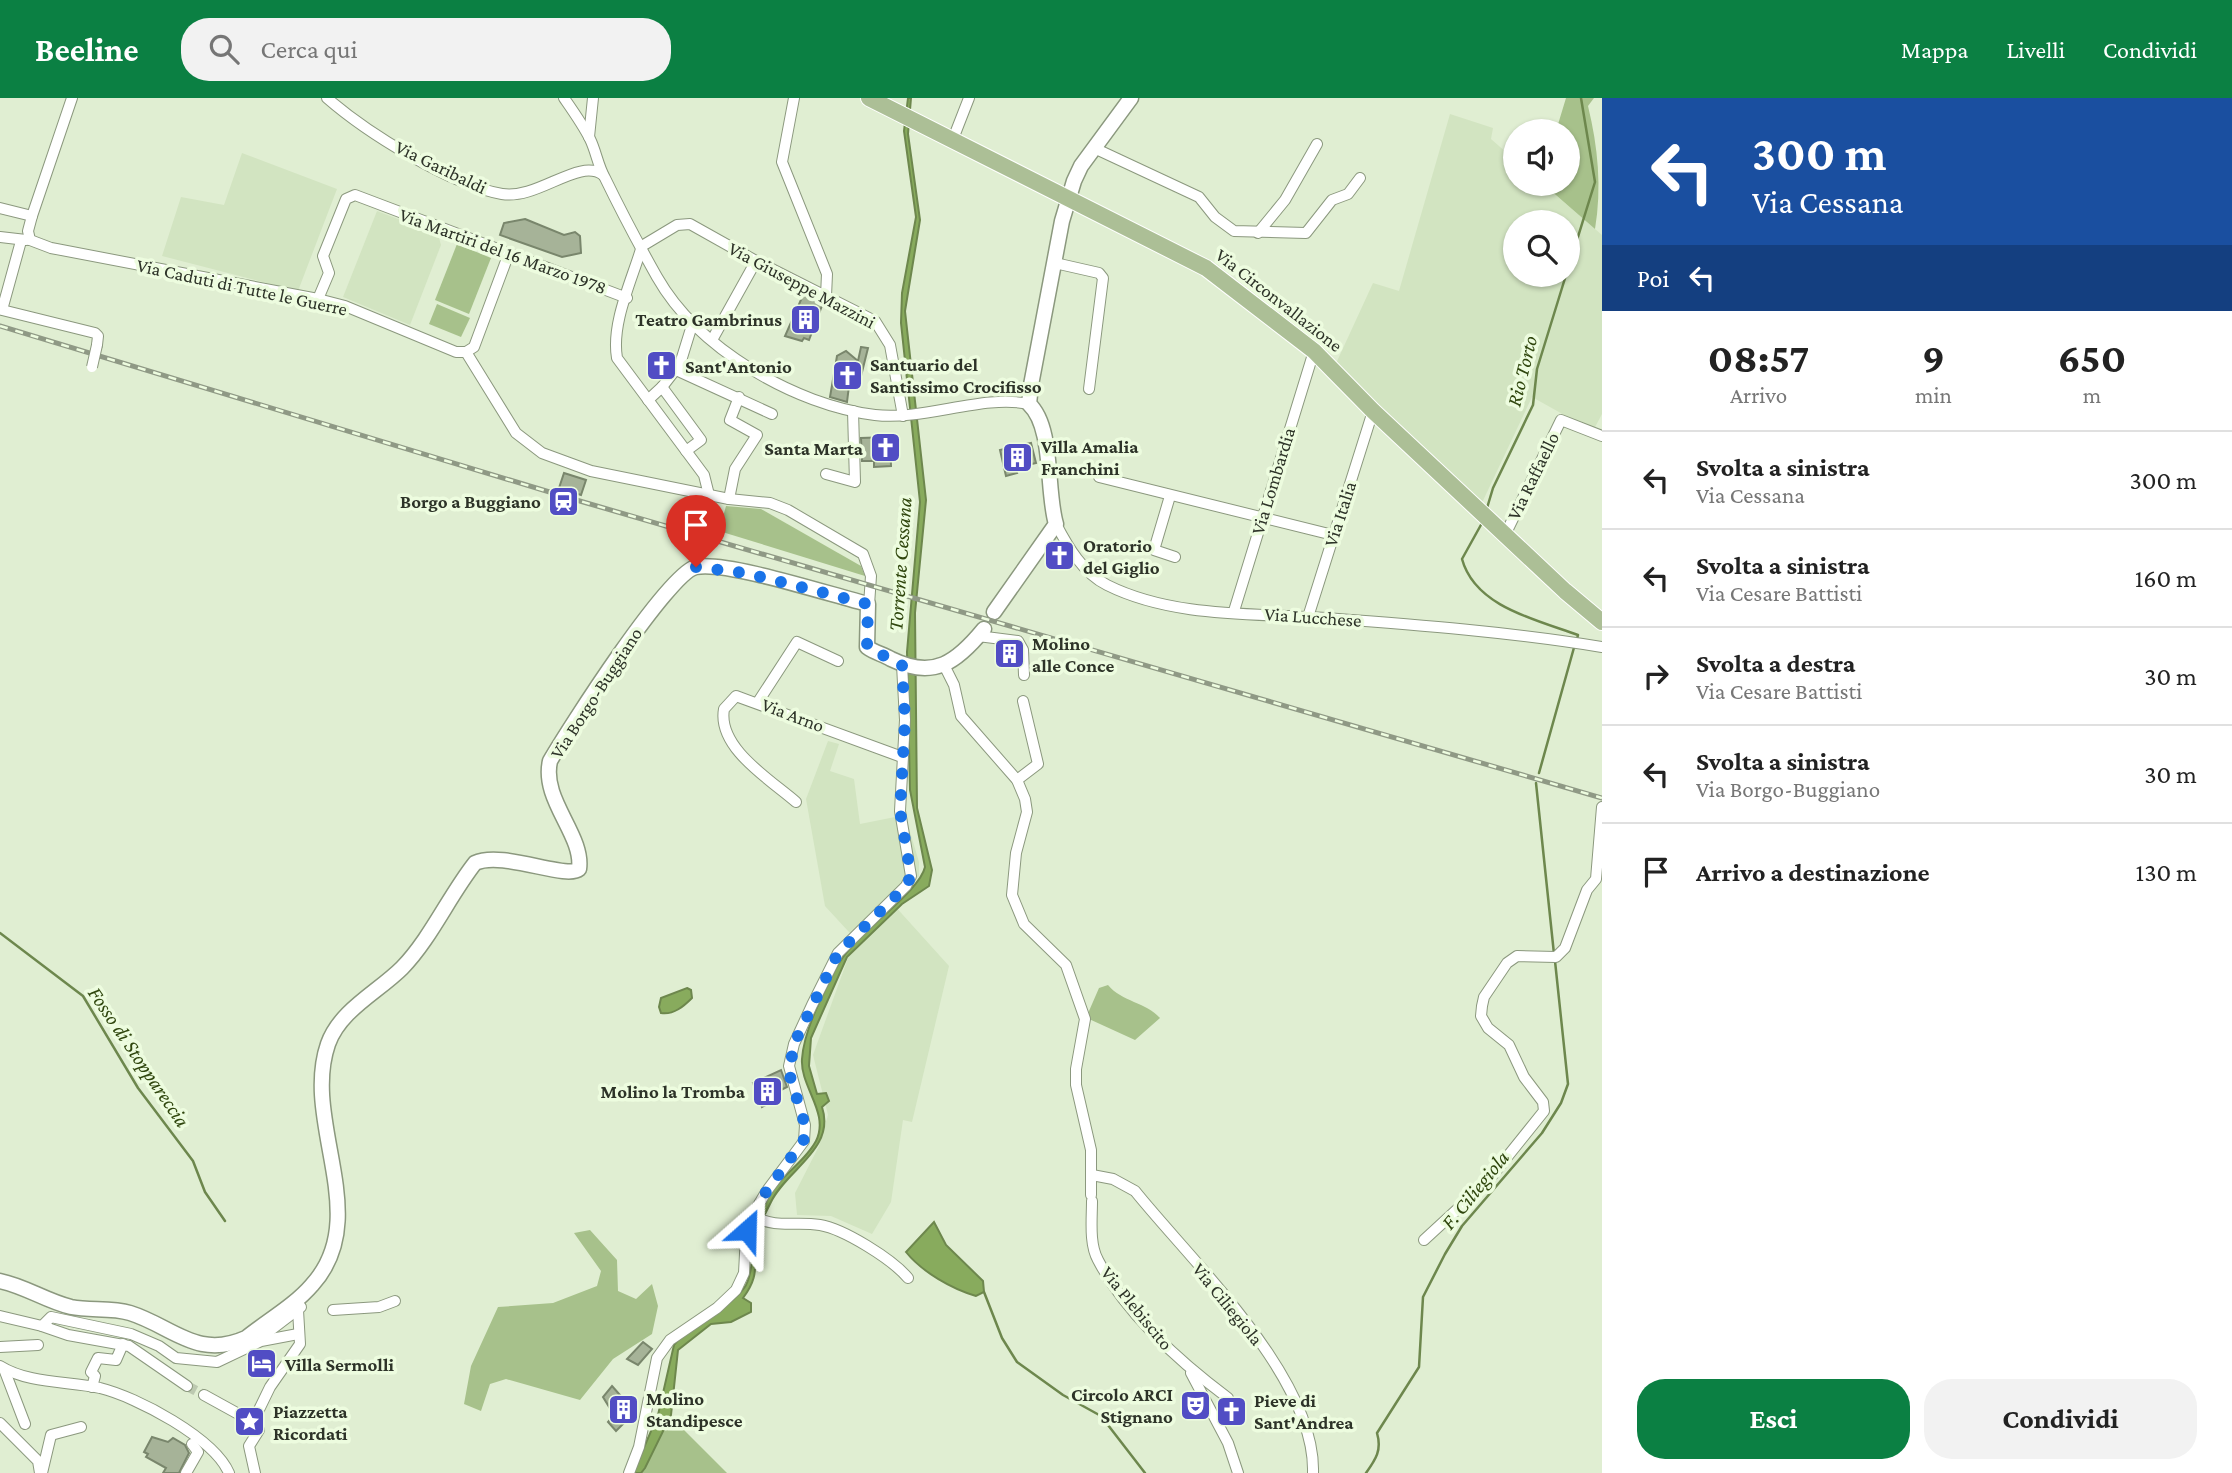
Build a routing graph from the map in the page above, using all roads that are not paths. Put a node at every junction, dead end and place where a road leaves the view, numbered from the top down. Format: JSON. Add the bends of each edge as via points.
{"nodes":[{"id":1,"x":72,"y":98,"type":"edge"},
{"id":2,"x":327,"y":98,"type":"edge"},
{"id":3,"x":564,"y":98,"type":"edge"},
{"id":4,"x":593,"y":98,"type":"edge"},
{"id":5,"x":794,"y":98,"type":"edge"},
{"id":6,"x":869,"y":98,"type":"edge"},
{"id":7,"x":969,"y":98,"type":"edge"},
{"id":8,"x":1131,"y":98,"type":"edge"},
{"id":9,"x":589,"y":138,"type":"junction"},
{"id":10,"x":953,"y":139,"type":"junction"},
{"id":11,"x":1317,"y":144,"type":"dead end"},
{"id":12,"x":1094,"y":148,"type":"junction"},
{"id":13,"x":603,"y":175,"type":"junction"},
{"id":14,"x":1360,"y":178,"type":"dead end"},
{"id":15,"x":1069,"y":197,"type":"junction"},
{"id":16,"x":0,"y":208,"type":"edge"},
{"id":17,"x":32,"y":216,"type":"junction"},
{"id":18,"x":1258,"y":233,"type":"junction"},
{"id":19,"x":0,"y":237,"type":"edge"},
{"id":20,"x":26,"y":240,"type":"junction"},
{"id":21,"x":642,"y":246,"type":"junction"},
{"id":22,"x":509,"y":254,"type":"junction"},
{"id":23,"x":756,"y":261,"type":"junction"},
{"id":24,"x":1055,"y":263,"type":"junction"},
{"id":25,"x":826,"y":296,"type":"junction"},
{"id":26,"x":627,"y":298,"type":"junction"},
{"id":27,"x":317,"y":299,"type":"junction"},
{"id":28,"x":693,"y":322,"type":"junction"},
{"id":29,"x":712,"y":340,"type":"junction"},
{"id":30,"x":1314,"y":351,"type":"junction"},
{"id":31,"x":466,"y":352,"type":"junction"},
{"id":32,"x":92,"y":367,"type":"dead end"},
{"id":33,"x":676,"y":370,"type":"junction"},
{"id":34,"x":662,"y":387,"type":"junction"},
{"id":35,"x":1089,"y":389,"type":"dead end"},
{"id":36,"x":739,"y":397,"type":"junction"},
{"id":37,"x":648,"y":400,"type":"junction"},
{"id":38,"x":1029,"y":404,"type":"junction"},
{"id":39,"x":853,"y":411,"type":"junction"},
{"id":40,"x":1373,"y":411,"type":"junction"},
{"id":41,"x":772,"y":414,"type":"dead end"},
{"id":42,"x":903,"y":416,"type":"junction"},
{"id":43,"x":1602,"y":436,"type":"edge"},
{"id":44,"x":686,"y":451,"type":"junction"},
{"id":45,"x":826,"y":474,"type":"dead end"},
{"id":46,"x":1099,"y":477,"type":"dead end"},
{"id":47,"x":713,"y":496,"type":"junction"},
{"id":48,"x":1170,"y":496,"type":"junction"},
{"id":49,"x":729,"y":499,"type":"junction"},
{"id":50,"x":1261,"y":519,"type":"junction"},
{"id":51,"x":1056,"y":524,"type":"junction"},
{"id":52,"x":1333,"y":535,"type":"junction"},
{"id":53,"x":1505,"y":535,"type":"junction"},
{"id":54,"x":1175,"y":557,"type":"dead end"},
{"id":55,"x":869,"y":605,"type":"junction"},
{"id":56,"x":1234,"y":611,"type":"junction"},
{"id":57,"x":994,"y":612,"type":"dead end"},
{"id":58,"x":1308,"y":617,"type":"junction"},
{"id":59,"x":1602,"y":622,"type":"edge"},
{"id":60,"x":981,"y":632,"type":"joint"},
{"id":61,"x":1602,"y":647,"type":"edge"},
{"id":62,"x":838,"y":661,"type":"dead end"},
{"id":63,"x":902,"y":665,"type":"junction"},
{"id":64,"x":944,"y":665,"type":"junction"},
{"id":65,"x":1024,"y":675,"type":"dead end"},
{"id":66,"x":1023,"y":701,"type":"dead end"},
{"id":67,"x":758,"y":702,"type":"junction"},
{"id":68,"x":902,"y":757,"type":"junction"},
{"id":69,"x":1017,"y":780,"type":"junction"},
{"id":70,"x":796,"y":802,"type":"dead end"},
{"id":71,"x":1602,"y":807,"type":"edge"},
{"id":72,"x":1092,"y":1175,"type":"junction"},
{"id":73,"x":752,"y":1216,"type":"junction"},
{"id":74,"x":1424,"y":1240,"type":"dead end"},
{"id":75,"x":908,"y":1278,"type":"dead end"},
{"id":76,"x":0,"y":1281,"type":"edge"},
{"id":77,"x":303,"y":1294,"type":"junction"},
{"id":78,"x":396,"y":1301,"type":"dead end"},
{"id":79,"x":298,"y":1310,"type":"junction"},
{"id":80,"x":332,"y":1310,"type":"dead end"},
{"id":81,"x":0,"y":1316,"type":"edge"},
{"id":82,"x":42,"y":1326,"type":"junction"},
{"id":83,"x":277,"y":1333,"type":"junction"},
{"id":84,"x":298,"y":1334,"type":"junction"},
{"id":85,"x":252,"y":1340,"type":"junction"},
{"id":86,"x":123,"y":1344,"type":"junction"},
{"id":87,"x":38,"y":1345,"type":"dead end"},
{"id":88,"x":0,"y":1347,"type":"edge"},
{"id":89,"x":2,"y":1368,"type":"edge"},
{"id":90,"x":1189,"y":1369,"type":"junction"},
{"id":91,"x":187,"y":1386,"type":"tunnel mouth"},
{"id":92,"x":92,"y":1387,"type":"junction"},
{"id":93,"x":204,"y":1395,"type":"tunnel mouth"},
{"id":94,"x":1227,"y":1398,"type":"dead end"},
{"id":95,"x":254,"y":1420,"type":"junction"},
{"id":96,"x":0,"y":1423,"type":"edge"},
{"id":97,"x":25,"y":1424,"type":"dead end"},
{"id":98,"x":81,"y":1427,"type":"dead end"},
{"id":99,"x":192,"y":1444,"type":"dead end"},
{"id":100,"x":41,"y":1473,"type":"edge"},
{"id":101,"x":186,"y":1473,"type":"edge"},
{"id":102,"x":229,"y":1473,"type":"edge"},
{"id":103,"x":255,"y":1473,"type":"edge"},
{"id":104,"x":629,"y":1473,"type":"edge"},
{"id":105,"x":1238,"y":1473,"type":"edge"},
{"id":106,"x":1313,"y":1473,"type":"edge"}],
"edges":[{"from":1,"to":17,"type":"street"},
{"from":2,"to":13,"type":"street","name":"Via Garibaldi","via":[[405,152],[491,191],[513,195],[536,191],[575,172],[595,170]]},
{"from":3,"to":9,"type":"street"},
{"from":4,"to":9,"type":"street"},
{"from":5,"to":25,"type":"street","via":[[782,162],[827,274]]},
{"from":6,"to":10,"type":"main road","name":"Via Circonvallazione"},
{"from":7,"to":10,"type":"street"},
{"from":8,"to":12,"type":"street"},
{"from":9,"to":13,"type":"street"},
{"from":10,"to":15,"type":"main road","name":"Via Circonvallazione"},
{"from":11,"to":18,"type":"street","via":[[1285,200]]},
{"from":12,"to":15,"type":"street"},
{"from":12,"to":18,"type":"street","via":[[1199,197],[1234,231]]},
{"from":13,"to":21,"type":"street"},
{"from":14,"to":18,"type":"street","via":[[1348,194],[1332,200],[1306,233]]},
{"from":15,"to":24,"type":"street"},
{"from":15,"to":30,"type":"main road","name":"Via Circonvallazione","via":[[1206,268]]},
{"from":16,"to":17,"type":"street"},
{"from":17,"to":20,"type":"street"},
{"from":19,"to":20,"type":"street","name":"Via Caduti di Tutte le Guerre"},
{"from":20,"to":27,"type":"street","name":"Via Caduti di Tutte le Guerre"},
{"from":20,"to":32,"type":"street","bridge":true,"via":[[2,310],[95,333]]},
{"from":21,"to":23,"type":"street","name":"Via Giuseppe Mazzini","via":[[687,223]]},
{"from":21,"to":26,"type":"street"},
{"from":21,"to":28,"type":"street","via":[[657,278]]},
{"from":22,"to":26,"type":"street","name":"Via Martiri del 16 Marzo 1978"},
{"from":22,"to":27,"type":"street","name":"Via Martiri del 16 Marzo 1978","via":[[355,195],[346,199],[323,256],[329,273]]},
{"from":22,"to":31,"type":"street","via":[[474,347]]},
{"from":23,"to":25,"type":"street","name":"Via Giuseppe Mazzini"},
{"from":23,"to":29,"type":"street"},
{"from":24,"to":35,"type":"street","via":[[1099,273],[1103,278]]},
{"from":24,"to":38,"type":"street"},
{"from":25,"to":42,"type":"street","name":"Via Giuseppe Mazzini","via":[[882,327],[891,345]]},
{"from":26,"to":37,"type":"street","via":[[616,339],[617,358]]},
{"from":27,"to":31,"type":"street","name":"Via Caduti di Tutte le Guerre"},
{"from":28,"to":29,"type":"street"},
{"from":28,"to":33,"type":"street"},
{"from":29,"to":39,"type":"street","via":[[795,392]]},
{"from":30,"to":40,"type":"main road","name":"Via Circonvallazione"},
{"from":30,"to":50,"type":"street","name":"Via Lombardia"},
{"from":31,"to":47,"type":"street","via":[[516,433],[542,453],[578,468]]},
{"from":33,"to":34,"type":"street"},
{"from":33,"to":36,"type":"street"},
{"from":34,"to":37,"type":"street"},
{"from":34,"to":44,"type":"street","via":[[701,440]]},
{"from":36,"to":41,"type":"street"},
{"from":36,"to":49,"type":"street","via":[[730,420],[757,435],[735,468]]},
{"from":37,"to":44,"type":"street"},
{"from":38,"to":42,"type":"street"},
{"from":38,"to":51,"type":"street","via":[[1042,422]]},
{"from":39,"to":42,"type":"street"},
{"from":39,"to":45,"type":"street","via":[[855,482]]},
{"from":40,"to":52,"type":"street","name":"Via Italia"},
{"from":40,"to":53,"type":"main road","name":"Via Circonvallazione"},
{"from":43,"to":53,"type":"street","name":"Via Raffaello","via":[[1561,420]]},
{"from":44,"to":47,"type":"street"},
{"from":46,"to":48,"type":"street"},
{"from":47,"to":49,"type":"street"},
{"from":48,"to":50,"type":"street"},
{"from":48,"to":54,"type":"street","via":[[1154,551]]},
{"from":49,"to":55,"type":"street","via":[[774,504],[863,554],[872,576]]},
{"from":50,"to":52,"type":"street"},
{"from":50,"to":56,"type":"street","name":"Via Lombardia"},
{"from":51,"to":56,"type":"street","name":"Via Lucchese","via":[[1083,566],[1106,585],[1164,605]]},
{"from":51,"to":57,"type":"street"},
{"from":52,"to":58,"type":"street","name":"Via Italia"},
{"from":53,"to":59,"type":"main road","name":"Via Circonvallazione"},
{"from":55,"to":63,"type":"street","via":[[867,647]]},
{"from":55,"to":77,"type":"street","name":"Via Borgo-Buggiano","via":[[745,573],[701,567],[681,574],[665,591],[550,761],[550,784],[579,858],[577,872],[505,860],[475,863],[402,968],[335,1029],[326,1052],[320,1093],[336,1198],[336,1240],[332,1256]]},
{"from":56,"to":58,"type":"street","name":"Via Lucchese"},
{"from":58,"to":61,"type":"street","name":"Via Lucchese","via":[[1455,627]]},
{"from":60,"to":64,"type":"street","via":[[969,648]]},
{"from":60,"to":65,"type":"street","via":[[1018,640]]},
{"from":62,"to":67,"type":"street","via":[[797,642]]},
{"from":63,"to":64,"type":"street","via":[[920,669]]},
{"from":63,"to":68,"type":"street"},
{"from":64,"to":69,"type":"street","via":[[961,716]]},
{"from":66,"to":69,"type":"street","via":[[1038,764]]},
{"from":67,"to":68,"type":"street","name":"Via Arno"},
{"from":67,"to":70,"type":"street","name":"Via Arno","via":[[736,696],[728,702],[722,718],[726,730],[738,750]]},
{"from":68,"to":73,"type":"street","via":[[901,824],[911,876],[838,953],[812,1005],[789,1066],[805,1125],[804,1141]]},
{"from":69,"to":72,"type":"street","name":"Via Plebiscito","via":[[1027,812],[1016,853],[1013,900],[1024,925],[1066,965],[1085,1019],[1076,1085]]},
{"from":71,"to":74,"type":"street","via":[[1598,872],[1582,900],[1565,948],[1556,957],[1517,956],[1507,963],[1482,1006],[1488,1028],[1509,1045],[1544,1111],[1487,1182]]},
{"from":72,"to":90,"type":"street","name":"Via Plebiscito","via":[[1097,1259],[1144,1322]]},
{"from":72,"to":106,"type":"street","name":"Via Ciliegiola","via":[[1113,1179],[1135,1191],[1257,1336],[1280,1372],[1304,1426]]},
{"from":73,"to":75,"type":"street","via":[[767,1223],[832,1229],[890,1262]]},
{"from":73,"to":104,"type":"street","via":[[744,1273],[736,1290],[670,1340],[657,1359],[639,1447]]},
{"from":76,"to":85,"type":"street","via":[[70,1307],[131,1313],[189,1342],[228,1345]]},
{"from":77,"to":79,"type":"street"},
{"from":77,"to":85,"type":"street"},
{"from":78,"to":80,"type":"street","via":[[379,1307]]},
{"from":79,"to":83,"type":"street"},
{"from":79,"to":84,"type":"street"},
{"from":81,"to":82,"type":"street"},
{"from":82,"to":85,"type":"street","via":[[51,1317],[105,1327],[147,1339],[176,1358],[217,1362]]},
{"from":82,"to":86,"type":"street"},
{"from":83,"to":84,"type":"street"},
{"from":83,"to":85,"type":"street"},
{"from":84,"to":95,"type":"street","via":[[300,1344]]},
{"from":86,"to":91,"type":"street"},
{"from":86,"to":92,"type":"street","via":[[116,1360],[98,1358]]},
{"from":87,"to":88,"type":"street"},
{"from":89,"to":92,"type":"street","via":[[46,1381]]},
{"from":89,"to":97,"type":"street"},
{"from":90,"to":94,"type":"street"},
{"from":90,"to":105,"type":"street","via":[[1228,1443]]},
{"from":92,"to":102,"type":"street","via":[[120,1395],[189,1431],[219,1456]]},
{"from":93,"to":95,"type":"street"},
{"from":95,"to":103,"type":"street","via":[[259,1430],[249,1446]]},
{"from":96,"to":100,"type":"street","via":[[38,1461]]},
{"from":98,"to":100,"type":"street","via":[[51,1435]]},
{"from":99,"to":101,"type":"street","via":[[198,1452]]}]}
